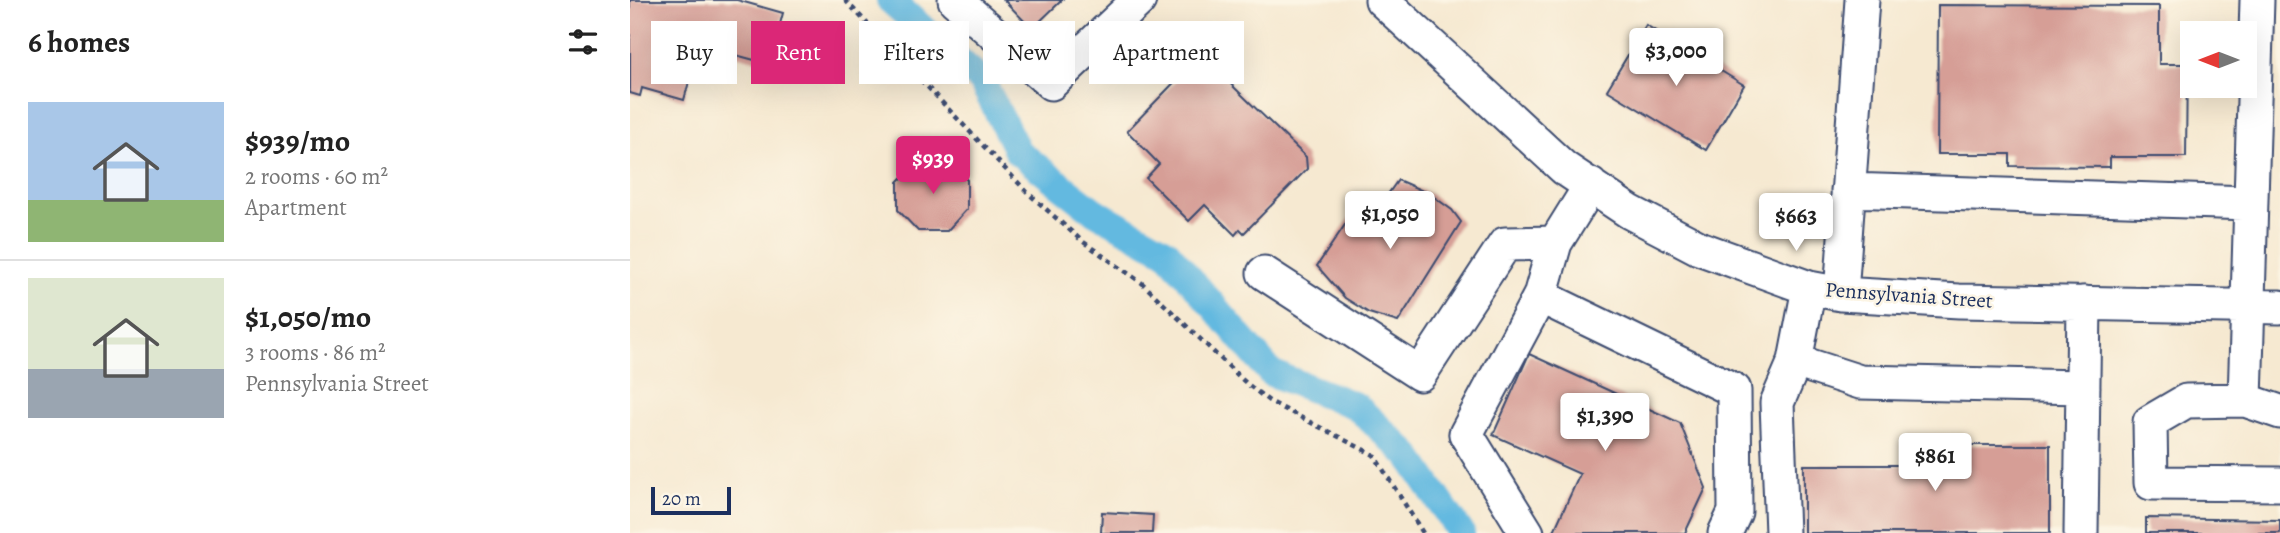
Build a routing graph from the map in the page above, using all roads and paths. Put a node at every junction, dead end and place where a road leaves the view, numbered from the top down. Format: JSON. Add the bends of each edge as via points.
{"nodes":[{"id":1,"x":845,"y":0,"type":"edge"},
{"id":2,"x":955,"y":0,"type":"edge"},
{"id":3,"x":1139,"y":0,"type":"edge"},
{"id":4,"x":1382,"y":0,"type":"edge"},
{"id":5,"x":1861,"y":0,"type":"edge"},
{"id":6,"x":2257,"y":0,"type":"edge"},
{"id":7,"x":1591,"y":186,"type":"junction"},
{"id":8,"x":1848,"y":190,"type":"junction"},
{"id":9,"x":2250,"y":203,"type":"junction"},
{"id":10,"x":1555,"y":243,"type":"junction"},
{"id":11,"x":1264,"y":273,"type":"dead end"},
{"id":12,"x":1825,"y":291,"type":"junction"},
{"id":13,"x":1540,"y":296,"type":"junction"},
{"id":14,"x":2084,"y":303,"type":"junction"},
{"id":15,"x":2247,"y":306,"type":"junction"},
{"id":16,"x":2280,"y":307,"type":"edge"},
{"id":17,"x":1795,"y":361,"type":"junction"},
{"id":18,"x":2083,"y":387,"type":"junction"},
{"id":19,"x":2245,"y":400,"type":"junction"},
{"id":20,"x":2280,"y":412,"type":"edge"},
{"id":21,"x":2280,"y":484,"type":"edge"},
{"id":22,"x":1423,"y":533,"type":"edge"},
{"id":23,"x":1527,"y":533,"type":"edge"},
{"id":24,"x":1725,"y":533,"type":"edge"},
{"id":25,"x":1783,"y":533,"type":"edge"},
{"id":26,"x":2081,"y":533,"type":"edge"}],
"edges":[{"from":1,"to":22,"type":"path","via":[[1029,194],[1082,241],[1142,283],[1246,383],[1269,401],[1374,455]]},
{"from":2,"to":3,"type":"street","via":[[1051,83]]},
{"from":4,"to":7,"type":"street","name":"Pennsylvania Street","via":[[1536,145]]},
{"from":5,"to":8,"type":"street"},
{"from":6,"to":9,"type":"street"},
{"from":7,"to":10,"type":"street"},
{"from":7,"to":12,"type":"street","name":"Pennsylvania Street","via":[[1699,248]]},
{"from":8,"to":9,"type":"street"},
{"from":8,"to":12,"type":"street"},
{"from":9,"to":15,"type":"street"},
{"from":10,"to":11,"type":"street","via":[[1505,244],[1420,374]]},
{"from":10,"to":13,"type":"street"},
{"from":12,"to":14,"type":"street","name":"Pennsylvania Street","via":[[1959,301]]},
{"from":12,"to":17,"type":"street"},
{"from":13,"to":23,"type":"street","via":[[1466,434]]},
{"from":13,"to":24,"type":"street","via":[[1734,390],[1735,512]]},
{"from":14,"to":15,"type":"street","name":"Pennsylvania Street"},
{"from":14,"to":18,"type":"street"},
{"from":15,"to":16,"type":"street","name":"Pennsylvania Street"},
{"from":15,"to":19,"type":"street"},
{"from":17,"to":18,"type":"street","via":[[1860,382]]},
{"from":17,"to":25,"type":"street","via":[[1777,403]]},
{"from":18,"to":26,"type":"street"},
{"from":19,"to":20,"type":"street"},
{"from":19,"to":21,"type":"street","via":[[2186,401],[2150,422],[2151,483]]}]}
